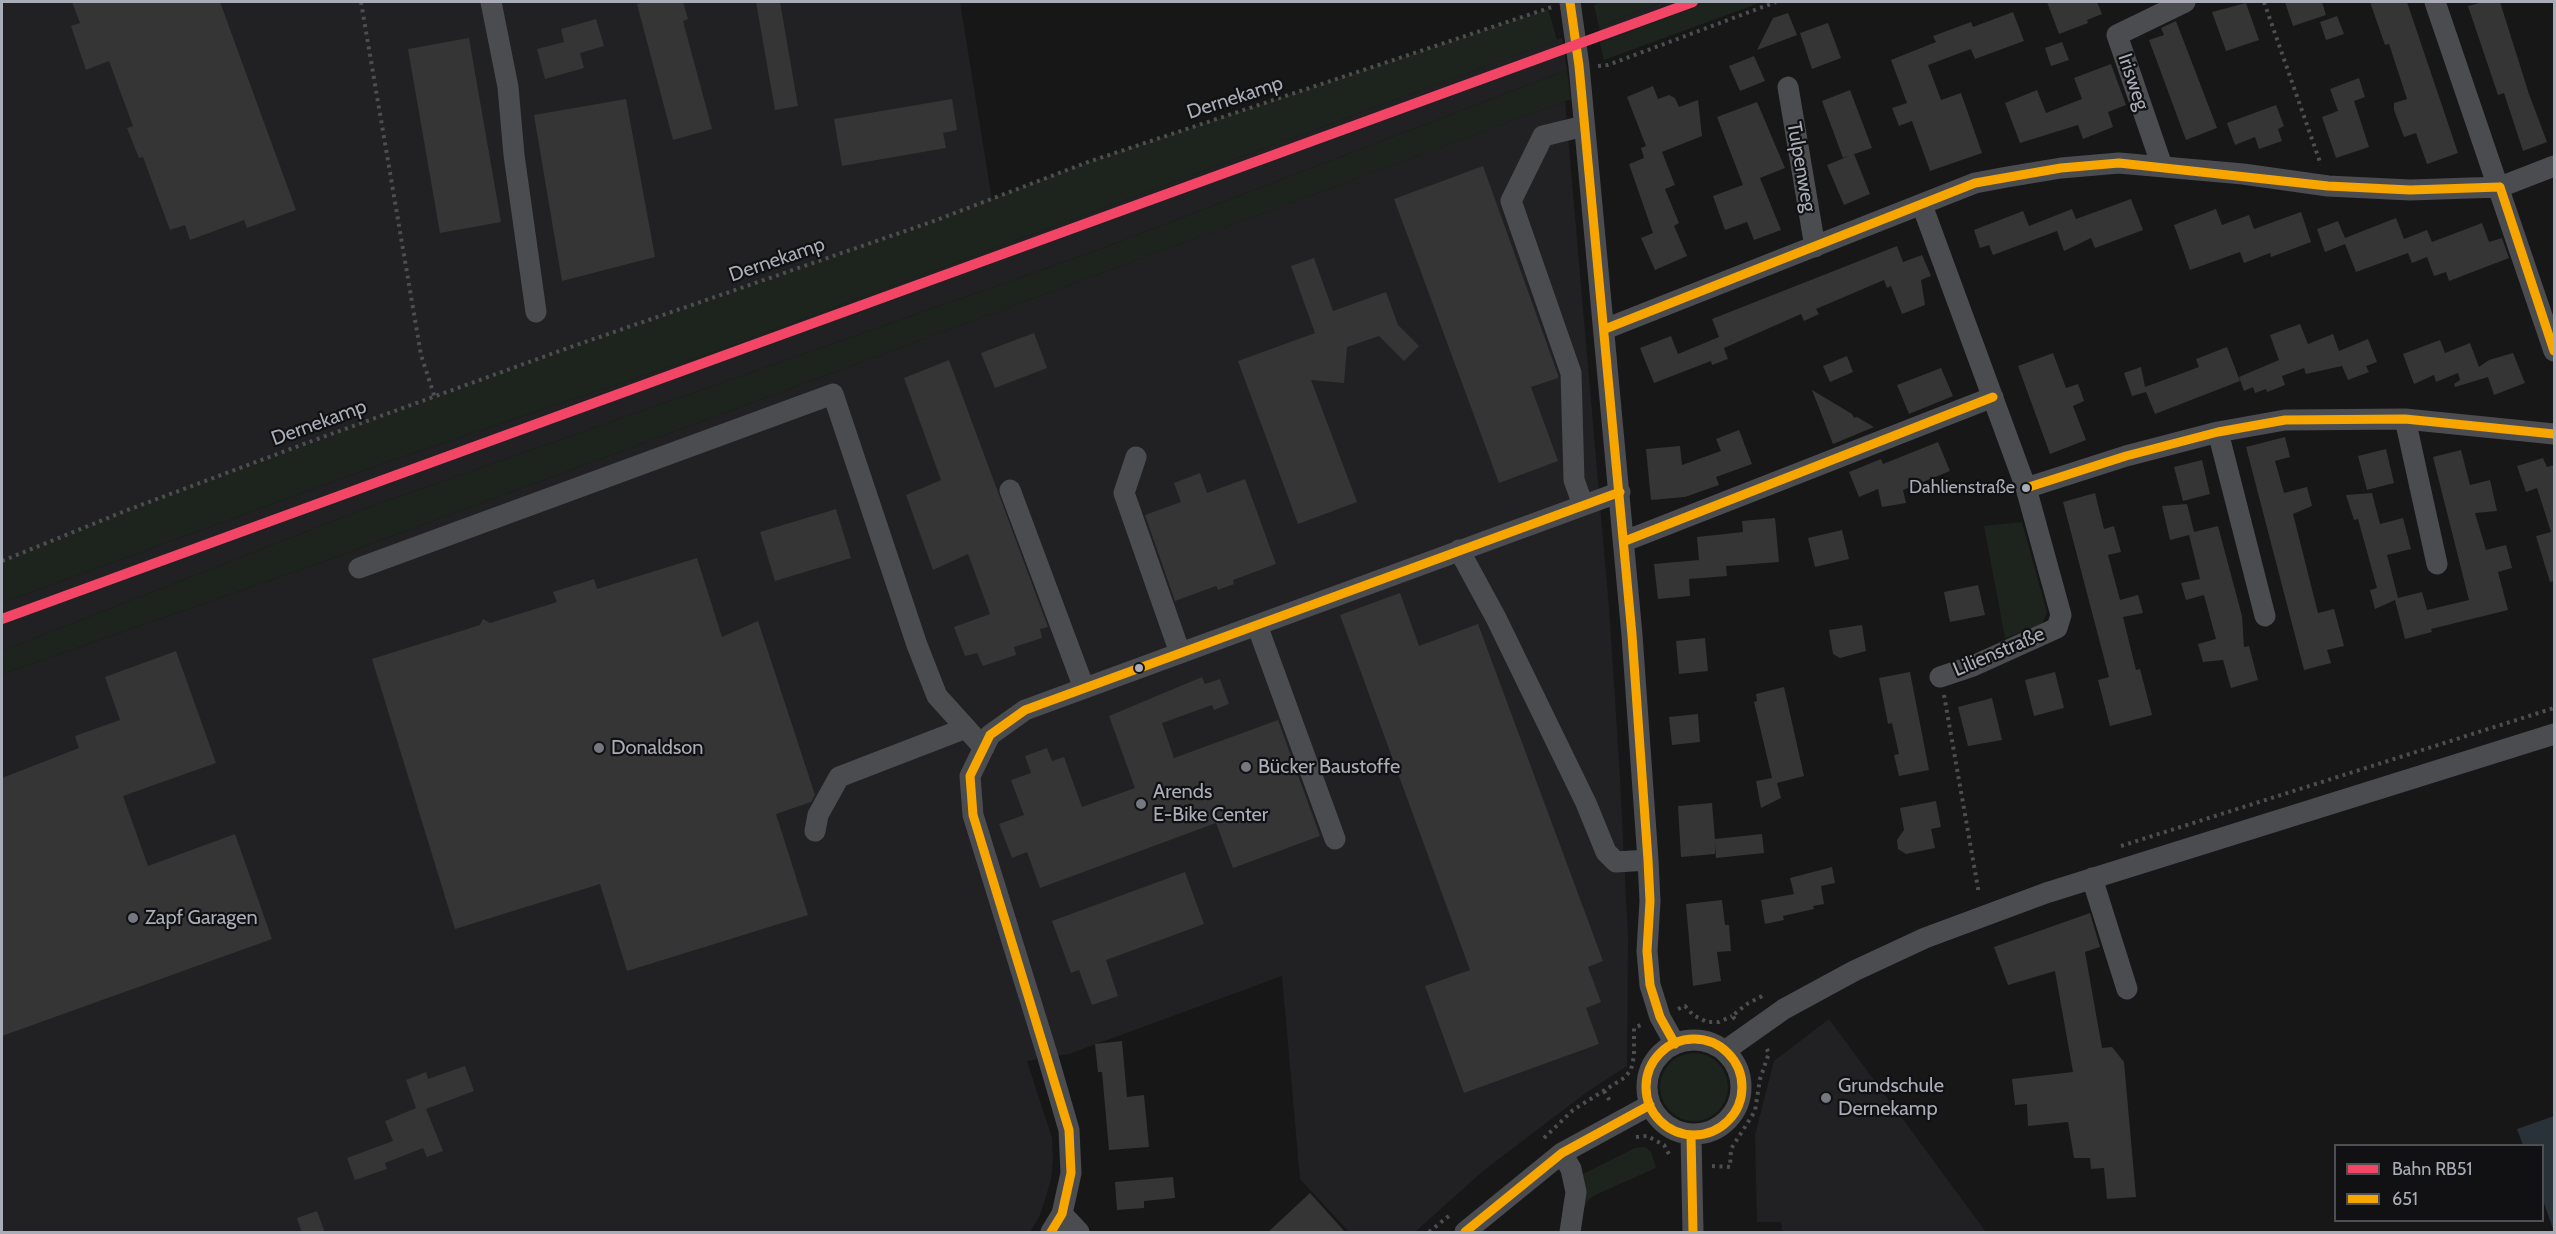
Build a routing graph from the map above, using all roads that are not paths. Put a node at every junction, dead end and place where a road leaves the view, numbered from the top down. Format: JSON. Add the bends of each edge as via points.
{"nodes":[{"id":1,"x":490,"y":2,"type":"edge"},
{"id":2,"x":2185,"y":2,"type":"edge"},
{"id":3,"x":2435,"y":2,"type":"edge"},
{"id":4,"x":1564,"y":3,"type":"edge"},
{"id":5,"x":1788,"y":87,"type":"dead end"},
{"id":6,"x":1584,"y":126,"type":"junction"},
{"id":7,"x":2554,"y":165,"type":"edge"},
{"id":8,"x":2162,"y":166,"type":"junction"},
{"id":9,"x":2500,"y":187,"type":"junction"},
{"id":10,"x":1922,"y":205,"type":"junction"},
{"id":11,"x":1815,"y":247,"type":"junction"},
{"id":12,"x":536,"y":312,"type":"dead end"},
{"id":13,"x":1605,"y":329,"type":"junction"},
{"id":14,"x":2554,"y":351,"type":"edge"},
{"id":15,"x":1993,"y":397,"type":"junction"},
{"id":16,"x":2405,"y":419,"type":"junction"},
{"id":17,"x":2218,"y":432,"type":"junction"},
{"id":18,"x":2554,"y":434,"type":"edge"},
{"id":19,"x":1136,"y":457,"type":"dead end"},
{"id":20,"x":2026,"y":488,"type":"junction"},
{"id":21,"x":1010,"y":490,"type":"dead end"},
{"id":22,"x":1620,"y":492,"type":"junction"},
{"id":23,"x":1583,"y":505,"type":"junction"},
{"id":24,"x":1624,"y":541,"type":"junction"},
{"id":25,"x":1459,"y":550,"type":"junction"},
{"id":26,"x":2437,"y":564,"type":"dead end"},
{"id":27,"x":359,"y":568,"type":"dead end"},
{"id":28,"x":2265,"y":616,"type":"dead end"},
{"id":29,"x":1257,"y":625,"type":"junction"},
{"id":30,"x":1180,"y":653,"type":"junction"},
{"id":31,"x":1940,"y":677,"type":"road end"},
{"id":32,"x":1084,"y":688,"type":"junction"},
{"id":33,"x":966,"y":728,"type":"junction"},
{"id":34,"x":2554,"y":734,"type":"edge"},
{"id":35,"x":984,"y":748,"type":"junction"},
{"id":36,"x":815,"y":831,"type":"dead end"},
{"id":37,"x":1335,"y":839,"type":"dead end"},
{"id":38,"x":1648,"y":860,"type":"junction"},
{"id":39,"x":2092,"y":878,"type":"junction"},
{"id":40,"x":2127,"y":988,"type":"dead end"},
{"id":41,"x":1674,"y":1044,"type":"junction"},
{"id":42,"x":1726,"y":1050,"type":"junction"},
{"id":43,"x":1650,"y":1105,"type":"junction"},
{"id":44,"x":1691,"y":1135,"type":"junction"},
{"id":45,"x":1562,"y":1153,"type":"junction"},
{"id":46,"x":1062,"y":1214,"type":"junction"},
{"id":47,"x":1051,"y":1233,"type":"edge"},
{"id":48,"x":1079,"y":1233,"type":"edge"},
{"id":49,"x":1465,"y":1233,"type":"edge"},
{"id":50,"x":1570,"y":1233,"type":"edge"},
{"id":51,"x":1693,"y":1233,"type":"edge"}],
"edges":[{"from":1,"to":12,"type":"street","via":[[508,87]]},
{"from":2,"to":8,"type":"street","name":"Irisweg","via":[[2117,35]]},
{"from":3,"to":9,"type":"street"},
{"from":4,"to":6,"type":"street","via":[[1579,66]]},
{"from":5,"to":11,"type":"street","name":"Tulpenweg"},
{"from":6,"to":13,"type":"street"},
{"from":6,"to":23,"type":"street","via":[[1543,136],[1511,201],[1571,374],[1574,480]]},
{"from":7,"to":9,"type":"street"},
{"from":8,"to":9,"type":"street","via":[[2328,186],[2410,190]]},
{"from":8,"to":10,"type":"street","via":[[2120,163],[2061,168],[1976,183]]},
{"from":9,"to":14,"type":"street"},
{"from":10,"to":11,"type":"street"},
{"from":10,"to":15,"type":"street","name":"Lilienstraße"},
{"from":11,"to":13,"type":"street"},
{"from":13,"to":22,"type":"street"},
{"from":15,"to":20,"type":"street","name":"Lilienstraße"},
{"from":15,"to":24,"type":"street"},
{"from":16,"to":17,"type":"street","via":[[2285,420]]},
{"from":16,"to":18,"type":"street"},
{"from":16,"to":26,"type":"street"},
{"from":17,"to":20,"type":"street"},
{"from":17,"to":28,"type":"street"},
{"from":19,"to":30,"type":"street","via":[[1124,493]]},
{"from":20,"to":31,"type":"street","name":"Lilienstraße","via":[[2061,615],[2057,628]]},
{"from":21,"to":32,"type":"street"},
{"from":22,"to":23,"type":"street"},
{"from":22,"to":24,"type":"street"},
{"from":23,"to":25,"type":"street"},
{"from":24,"to":38,"type":"street"},
{"from":25,"to":29,"type":"street"},
{"from":25,"to":38,"type":"street","via":[[1576,782],[1606,852],[1616,862]]},
{"from":27,"to":33,"type":"street","via":[[833,394],[917,645],[938,696]]},
{"from":29,"to":30,"type":"street"},
{"from":29,"to":37,"type":"street"},
{"from":30,"to":32,"type":"street"},
{"from":32,"to":35,"type":"street","via":[[1025,710],[990,735]]},
{"from":33,"to":35,"type":"street"},
{"from":33,"to":36,"type":"street","via":[[839,777],[818,815]]},
{"from":34,"to":39,"type":"street"},
{"from":35,"to":46,"type":"street","via":[[970,776],[973,815],[1069,1130],[1071,1173]]},
{"from":38,"to":41,"type":"street","via":[[1650,986]]},
{"from":39,"to":40,"type":"street"},
{"from":39,"to":42,"type":"street","via":[[1925,938],[1784,1009]]},
{"from":41,"to":42,"type":"street","via":[[1692,1039],[1710,1041]]},
{"from":41,"to":43,"type":"street","via":[[1660,1054],[1650,1069]]},
{"from":42,"to":44,"type":"street","via":[[1738,1066],[1743,1085],[1739,1105],[1720,1127]]},
{"from":43,"to":44,"type":"street","via":[[1659,1120],[1674,1131]]},
{"from":43,"to":45,"type":"street"},
{"from":44,"to":51,"type":"street"},
{"from":45,"to":49,"type":"street"},
{"from":45,"to":50,"type":"street","via":[[1571,1169],[1576,1192]]},
{"from":46,"to":47,"type":"street"},
{"from":46,"to":48,"type":"street"}]}
